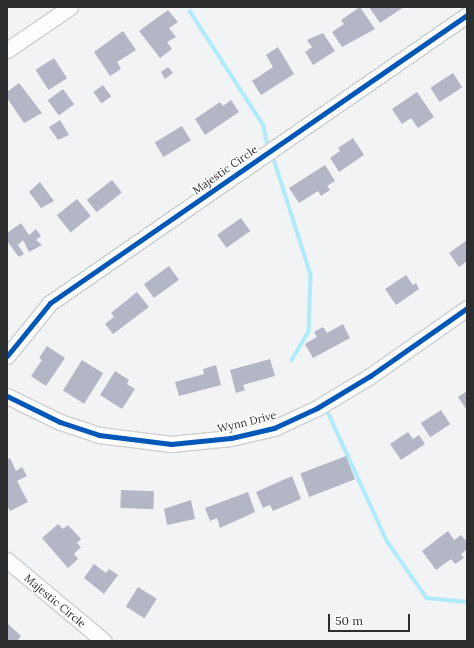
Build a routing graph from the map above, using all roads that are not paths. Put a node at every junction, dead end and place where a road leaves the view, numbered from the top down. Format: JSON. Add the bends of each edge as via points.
{"nodes":[{"id":1,"x":70,"y":7,"type":"edge"},
{"id":2,"x":467,"y":15,"type":"edge"},
{"id":3,"x":7,"y":50,"type":"edge"},
{"id":4,"x":467,"y":308,"type":"edge"},
{"id":5,"x":7,"y":356,"type":"edge"},
{"id":6,"x":7,"y":396,"type":"edge"},
{"id":7,"x":7,"y":560,"type":"edge"},
{"id":8,"x":104,"y":641,"type":"edge"}],
"edges":[{"from":1,"to":3,"type":"street"},
{"from":2,"to":5,"type":"street","name":"Majestic Circle","via":[[55,300],[38,315]]},
{"from":4,"to":6,"type":"street","name":"Wynn Drive","via":[[370,376],[317,408],[274,428],[231,438],[171,444],[99,435],[60,422]]},
{"from":7,"to":8,"type":"street","name":"Majestic Circle"}]}
